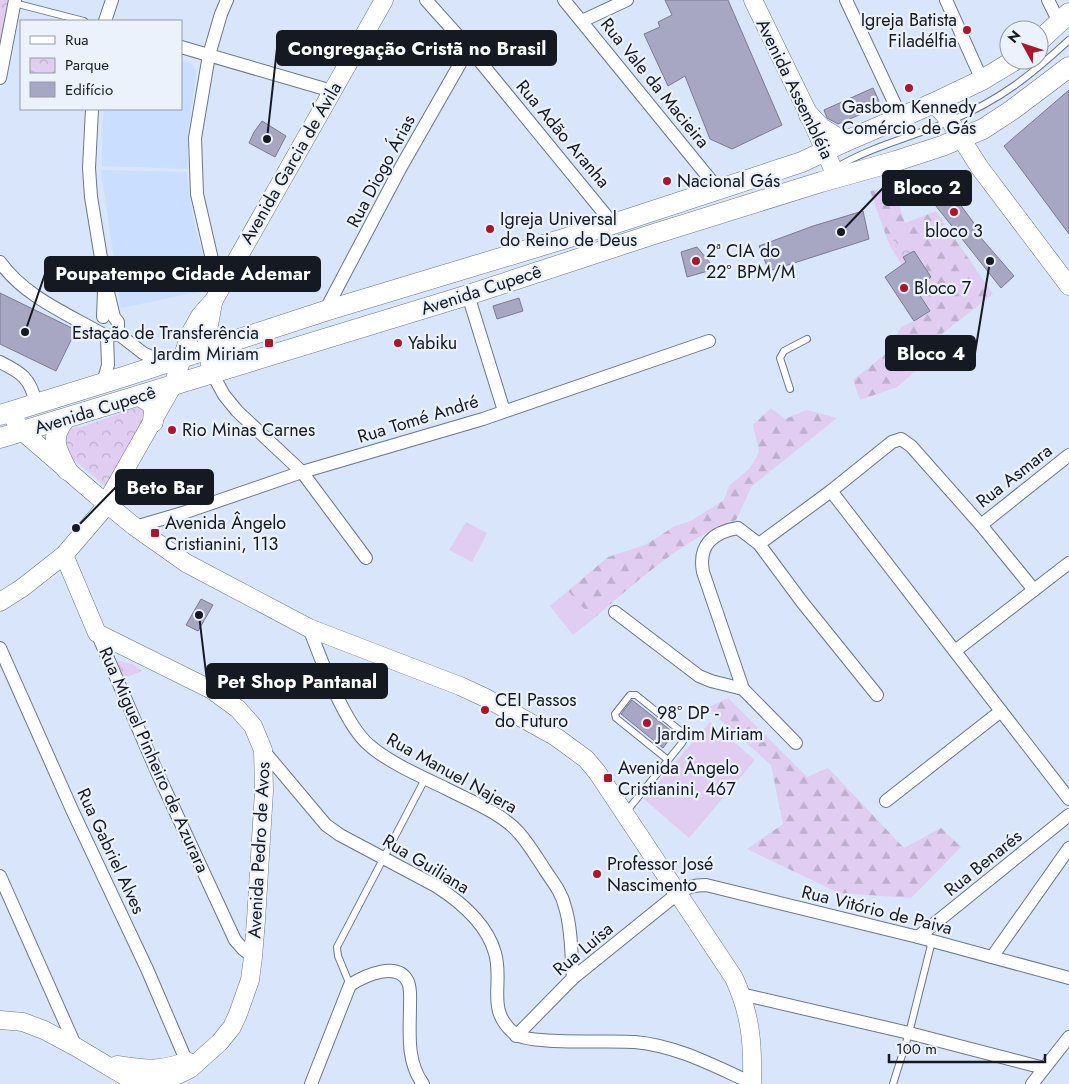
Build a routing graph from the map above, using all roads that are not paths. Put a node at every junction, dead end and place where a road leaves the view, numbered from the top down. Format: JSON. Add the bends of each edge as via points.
{"nodes":[{"id":1,"x":112,"y":0,"type":"edge"},
{"id":2,"x":227,"y":0,"type":"edge"},
{"id":3,"x":384,"y":0,"type":"edge"},
{"id":4,"x":426,"y":0,"type":"edge"},
{"id":5,"x":564,"y":0,"type":"edge"},
{"id":6,"x":627,"y":0,"type":"edge"},
{"id":7,"x":753,"y":0,"type":"edge"},
{"id":8,"x":846,"y":0,"type":"edge"},
{"id":9,"x":946,"y":0,"type":"edge"},
{"id":10,"x":1048,"y":0,"type":"edge"},
{"id":11,"x":15,"y":2,"type":"edge"},
{"id":12,"x":1064,"y":18,"type":"edge"},
{"id":13,"x":80,"y":20,"type":"edge"},
{"id":14,"x":105,"y":20,"type":"edge"},
{"id":15,"x":582,"y":22,"type":"junction"},
{"id":16,"x":1049,"y":32,"type":"edge"},
{"id":17,"x":1069,"y":40,"type":"edge"},
{"id":18,"x":182,"y":47,"type":"edge"},
{"id":19,"x":469,"y":48,"type":"junction"},
{"id":20,"x":209,"y":55,"type":"junction"},
{"id":21,"x":2,"y":59,"type":"edge"},
{"id":22,"x":1069,"y":67,"type":"edge"},
{"id":23,"x":999,"y":69,"type":"edge"},
{"id":24,"x":0,"y":78,"type":"edge"},
{"id":25,"x":982,"y":80,"type":"junction"},
{"id":26,"x":332,"y":91,"type":"junction"},
{"id":27,"x":934,"y":103,"type":"junction"},
{"id":28,"x":92,"y":110,"type":"edge"},
{"id":29,"x":809,"y":115,"type":"joint"},
{"id":30,"x":901,"y":117,"type":"junction"},
{"id":31,"x":950,"y":121,"type":"junction"},
{"id":32,"x":962,"y":139,"type":"junction"},
{"id":33,"x":838,"y":158,"type":"junction"},
{"id":34,"x":718,"y":189,"type":"junction"},
{"id":35,"x":612,"y":224,"type":"junction"},
{"id":36,"x":0,"y":262,"type":"edge"},
{"id":37,"x":1069,"y":286,"type":"edge"},
{"id":38,"x":217,"y":295,"type":"junction"},
{"id":39,"x":468,"y":295,"type":"junction"},
{"id":40,"x":325,"y":311,"type":"junction"},
{"id":41,"x":68,"y":314,"type":"junction"},
{"id":42,"x":105,"y":318,"type":"junction"},
{"id":43,"x":108,"y":334,"type":"junction"},
{"id":44,"x":807,"y":339,"type":"dead end"},
{"id":45,"x":709,"y":341,"type":"dead end"},
{"id":46,"x":207,"y":349,"type":"junction"},
{"id":47,"x":173,"y":360,"type":"junction"},
{"id":48,"x":0,"y":362,"type":"edge"},
{"id":49,"x":212,"y":373,"type":"junction"},
{"id":50,"x":103,"y":383,"type":"junction"},
{"id":51,"x":174,"y":385,"type":"junction"},
{"id":52,"x":790,"y":389,"type":"dead end"},
{"id":53,"x":140,"y":396,"type":"junction"},
{"id":54,"x":36,"y":403,"type":"junction"},
{"id":55,"x":504,"y":411,"type":"junction"},
{"id":56,"x":4,"y":413,"type":"edge"},
{"id":57,"x":64,"y":420,"type":"junction"},
{"id":58,"x":153,"y":422,"type":"junction"},
{"id":59,"x":23,"y":432,"type":"junction"},
{"id":60,"x":0,"y":438,"type":"edge"},
{"id":61,"x":1069,"y":455,"type":"edge"},
{"id":62,"x":66,"y":470,"type":"junction"},
{"id":63,"x":302,"y":472,"type":"junction"},
{"id":64,"x":831,"y":491,"type":"junction"},
{"id":65,"x":106,"y":503,"type":"junction"},
{"id":66,"x":981,"y":525,"type":"junction"},
{"id":67,"x":135,"y":526,"type":"junction"},
{"id":68,"x":759,"y":544,"type":"junction"},
{"id":69,"x":64,"y":555,"type":"junction"},
{"id":70,"x":366,"y":558,"type":"dead end"},
{"id":71,"x":1069,"y":564,"type":"edge"},
{"id":72,"x":1034,"y":590,"type":"junction"},
{"id":73,"x":0,"y":602,"type":"edge"},
{"id":74,"x":615,"y":612,"type":"dead end"},
{"id":75,"x":309,"y":628,"type":"junction"},
{"id":76,"x":97,"y":633,"type":"junction"},
{"id":77,"x":0,"y":648,"type":"edge"},
{"id":78,"x":954,"y":651,"type":"junction"},
{"id":79,"x":743,"y":689,"type":"junction"},
{"id":80,"x":877,"y":696,"type":"dead end"},
{"id":81,"x":1001,"y":711,"type":"junction"},
{"id":82,"x":796,"y":743,"type":"dead end"},
{"id":83,"x":263,"y":750,"type":"junction"},
{"id":84,"x":668,"y":760,"type":"junction"},
{"id":85,"x":425,"y":779,"type":"junction"},
{"id":86,"x":1069,"y":799,"type":"edge"},
{"id":87,"x":886,"y":801,"type":"dead end"},
{"id":88,"x":624,"y":813,"type":"junction"},
{"id":89,"x":1069,"y":815,"type":"edge"},
{"id":90,"x":1069,"y":848,"type":"edge"},
{"id":91,"x":383,"y":858,"type":"junction"},
{"id":92,"x":0,"y":876,"type":"edge"},
{"id":93,"x":678,"y":894,"type":"junction"},
{"id":94,"x":918,"y":937,"type":"junction"},
{"id":95,"x":932,"y":941,"type":"junction"},
{"id":96,"x":254,"y":957,"type":"junction"},
{"id":97,"x":992,"y":957,"type":"junction"},
{"id":98,"x":573,"y":978,"type":"junction"},
{"id":99,"x":1069,"y":978,"type":"edge"},
{"id":100,"x":350,"y":985,"type":"junction"},
{"id":101,"x":741,"y":994,"type":"junction"},
{"id":102,"x":0,"y":1020,"type":"edge"},
{"id":103,"x":909,"y":1032,"type":"junction"},
{"id":104,"x":516,"y":1036,"type":"junction"},
{"id":105,"x":1069,"y":1037,"type":"edge"},
{"id":106,"x":76,"y":1047,"type":"junction"},
{"id":107,"x":103,"y":1064,"type":"junction"},
{"id":108,"x":188,"y":1065,"type":"junction"},
{"id":109,"x":1044,"y":1068,"type":"junction"},
{"id":110,"x":162,"y":1078,"type":"edge"},
{"id":111,"x":135,"y":1082,"type":"edge"},
{"id":112,"x":311,"y":1084,"type":"edge"},
{"id":113,"x":423,"y":1084,"type":"edge"},
{"id":114,"x":752,"y":1084,"type":"edge"},
{"id":115,"x":893,"y":1084,"type":"edge"},
{"id":116,"x":1032,"y":1084,"type":"edge"}],
"edges":[{"from":1,"to":14,"type":"street"},
{"from":2,"to":20,"type":"street"},
{"from":3,"to":26,"type":"street","name":"Avenida Garcia de Ávila"},
{"from":4,"to":19,"type":"street","name":"Rua Adão Aranha"},
{"from":5,"to":15,"type":"street","name":"Rua Vale da Macieira"},
{"from":6,"to":15,"type":"street"},
{"from":7,"to":29,"type":"street","name":"Avenida Assembléia"},
{"from":8,"to":30,"type":"street"},
{"from":9,"to":25,"type":"street"},
{"from":10,"to":12,"type":"street"},
{"from":11,"to":13,"type":"lane"},
{"from":11,"to":21,"type":"street"},
{"from":12,"to":16,"type":"main road"},
{"from":15,"to":34,"type":"street","name":"Rua Vale da Macieira"},
{"from":17,"to":31,"type":"lane","via":[[1014,87]]},
{"from":18,"to":20,"type":"street"},
{"from":19,"to":35,"type":"street","name":"Rua Adão Aranha"},
{"from":19,"to":40,"type":"street","name":"Rua Diogo Árias"},
{"from":20,"to":26,"type":"street"},
{"from":20,"to":38,"type":"street","via":[[195,138],[195,167],[197,194]]},
{"from":21,"to":24,"type":"street"},
{"from":22,"to":32,"type":"main road","name":"Avenida Cupecê","via":[[1012,110]]},
{"from":23,"to":25,"type":"main road"},
{"from":25,"to":27,"type":"main road"},
{"from":26,"to":38,"type":"street","name":"Avenida Garcia de Ávila"},
{"from":27,"to":30,"type":"main road"},
{"from":27,"to":31,"type":"street"},
{"from":28,"to":42,"type":"street","via":[[89,168],[104,276]]},
{"from":29,"to":33,"type":"main road","via":[[821,128]]},
{"from":30,"to":33,"type":"main road"},
{"from":31,"to":32,"type":"street"},
{"from":31,"to":33,"type":"lane"},
{"from":32,"to":33,"type":"main road","name":"Avenida Cupecê","via":[[896,161]]},
{"from":32,"to":37,"type":"street","via":[[1041,256]]},
{"from":33,"to":34,"type":"main road","name":"Avenida Cupecê","via":[[802,162]]},
{"from":33,"to":39,"type":"main road","name":"Avenida Cupecê","via":[[816,184]]},
{"from":34,"to":35,"type":"main road","name":"Avenida Cupecê"},
{"from":35,"to":40,"type":"main road","name":"Avenida Cupecê"},
{"from":36,"to":41,"type":"street","via":[[34,295]]},
{"from":38,"to":46,"type":"street","name":"Avenida Garcia de Ávila"},
{"from":38,"to":47,"type":"street","name":"Avenida Garcia de Ávila"},
{"from":39,"to":49,"type":"main road","name":"Avenida Cupecê"},
{"from":39,"to":55,"type":"street"},
{"from":40,"to":46,"type":"main road","name":"Avenida Cupecê"},
{"from":41,"to":42,"type":"street"},
{"from":41,"to":43,"type":"street"},
{"from":42,"to":43,"type":"street","via":[[98,324]]},
{"from":42,"to":43,"type":"street","via":[[119,326]]},
{"from":43,"to":47,"type":"street","via":[[143,353]]},
{"from":43,"to":50,"type":"street","via":[[108,365]]},
{"from":44,"to":52,"type":"lane","via":[[784,351],[780,358]]},
{"from":45,"to":55,"type":"street","name":"Rua Tomé André"},
{"from":46,"to":47,"type":"main road","name":"Avenida Cupecê"},
{"from":46,"to":49,"type":"street","name":"Avenida Garcia de Ávila"},
{"from":47,"to":50,"type":"main road","name":"Avenida Cupecê"},
{"from":47,"to":51,"type":"street","name":"Avenida Garcia de Ávila"},
{"from":48,"to":54,"type":"street","via":[[26,379]]},
{"from":49,"to":51,"type":"main road","name":"Avenida Cupecê"},
{"from":49,"to":63,"type":"street","via":[[237,411]]},
{"from":50,"to":54,"type":"main road","name":"Avenida Cupecê"},
{"from":51,"to":53,"type":"main road","name":"Avenida Cupecê"},
{"from":51,"to":58,"type":"street","name":"Avenida Garcia de Ávila"},
{"from":53,"to":57,"type":"main road","name":"Avenida Cupecê"},
{"from":53,"to":58,"type":"main road","via":[[152,404]]},
{"from":54,"to":56,"type":"main road","name":"Avenida Cupecê"},
{"from":55,"to":63,"type":"street","name":"Rua Tomé André"},
{"from":56,"to":59,"type":"street"},
{"from":57,"to":59,"type":"main road","name":"Avenida Cupecê"},
{"from":57,"to":62,"type":"main road","via":[[55,442]]},
{"from":58,"to":65,"type":"street","name":"Avenida Garcia de Ávila"},
{"from":59,"to":60,"type":"main road","name":"Avenida Cupecê"},
{"from":59,"to":62,"type":"street"},
{"from":61,"to":66,"type":"street","name":"Rua Asmara"},
{"from":62,"to":65,"type":"street"},
{"from":63,"to":67,"type":"street","name":"Rua Tomé André"},
{"from":63,"to":70,"type":"street"},
{"from":64,"to":66,"type":"street","via":[[901,439]]},
{"from":64,"to":68,"type":"street"},
{"from":64,"to":78,"type":"street"},
{"from":65,"to":67,"type":"street"},
{"from":65,"to":69,"type":"street","name":"Avenida Garcia de Ávila"},
{"from":66,"to":72,"type":"street"},
{"from":67,"to":75,"type":"street","via":[[186,563]]},
{"from":68,"to":79,"type":"street","via":[[738,528],[727,530],[708,542],[701,560]]},
{"from":68,"to":80,"type":"street"},
{"from":69,"to":73,"type":"street","name":"Avenida Garcia de Ávila"},
{"from":69,"to":76,"type":"street","name":"Rua Miguel Pinheiro de Azurara"},
{"from":71,"to":72,"type":"street"},
{"from":72,"to":78,"type":"street"},
{"from":74,"to":79,"type":"street","via":[[700,676]]},
{"from":75,"to":85,"type":"street","name":"Rua Manuel Najera","via":[[325,670],[360,736],[378,752]]},
{"from":75,"to":88,"type":"street","via":[[460,686],[556,737],[586,759]]},
{"from":76,"to":83,"type":"street","name":"Avenida Pedro de Avos","via":[[225,698],[253,726]]},
{"from":76,"to":96,"type":"street","name":"Rua Miguel Pinheiro de Azurara","via":[[157,772],[236,940]]},
{"from":77,"to":108,"type":"street","name":"Rua Gabriel Alves"},
{"from":78,"to":81,"type":"street"},
{"from":79,"to":82,"type":"street"},
{"from":81,"to":86,"type":"street"},
{"from":81,"to":87,"type":"street"},
{"from":83,"to":91,"type":"street","name":"Rua Guiliana","via":[[326,825]]},
{"from":83,"to":96,"type":"street","name":"Avenida Pedro de Avos","via":[[264,791]]},
{"from":84,"to":84,"type":"lane","via":[[616,718],[615,714],[630,695],[636,695],[684,735],[682,743]]},
{"from":84,"to":88,"type":"lane"},
{"from":85,"to":91,"type":"lane"},
{"from":85,"to":98,"type":"street","name":"Rua Manuel Najera","via":[[487,809],[519,832],[565,904]]},
{"from":88,"to":93,"type":"street"},
{"from":89,"to":94,"type":"street","name":"Rua Benarés"},
{"from":90,"to":97,"type":"street"},
{"from":91,"to":100,"type":"lane","via":[[337,947]]},
{"from":91,"to":104,"type":"street","name":"Rua Guiliana","via":[[450,895],[468,909],[481,926],[497,962],[497,1008],[500,1017]]},
{"from":92,"to":106,"type":"street"},
{"from":93,"to":94,"type":"street","name":"Rua Vitório de Paiva","via":[[687,887],[706,885]]},
{"from":93,"to":98,"type":"street","name":"Rua Luísa"},
{"from":93,"to":101,"type":"street","via":[[734,978]]},
{"from":94,"to":95,"type":"street","name":"Rua Vitório de Paiva"},
{"from":95,"to":97,"type":"street","name":"Rua Vitório de Paiva"},
{"from":95,"to":103,"type":"lane"},
{"from":96,"to":108,"type":"street","name":"Avenida Pedro de Avos","via":[[250,980],[232,1027],[206,1055]]},
{"from":97,"to":99,"type":"street","name":"Rua Vitório de Paiva"},
{"from":98,"to":104,"type":"street","name":"Rua Luísa"},
{"from":100,"to":112,"type":"street"},
{"from":100,"to":113,"type":"street","via":[[377,972],[395,972],[404,976],[410,995],[410,1051]]},
{"from":101,"to":103,"type":"street"},
{"from":101,"to":114,"type":"street","via":[[752,1043]]},
{"from":102,"to":106,"type":"street","name":"Avenida Pedro de Avos","via":[[22,1022]]},
{"from":103,"to":109,"type":"street"},
{"from":103,"to":115,"type":"lane"},
{"from":104,"to":114,"type":"street","via":[[537,1040],[634,1042],[663,1046],[692,1055]]},
{"from":105,"to":109,"type":"street"},
{"from":106,"to":107,"type":"street","name":"Avenida Pedro de Avos"},
{"from":107,"to":110,"type":"street","name":"Avenida Pedro de Avos"},
{"from":107,"to":111,"type":"street","name":"Avenida Pedro de Avos"},
{"from":108,"to":110,"type":"street","name":"Avenida Pedro de Avos","via":[[167,1068]]},
{"from":109,"to":116,"type":"street"},
{"from":110,"to":111,"type":"street","name":"Avenida Pedro de Avos"}]}
